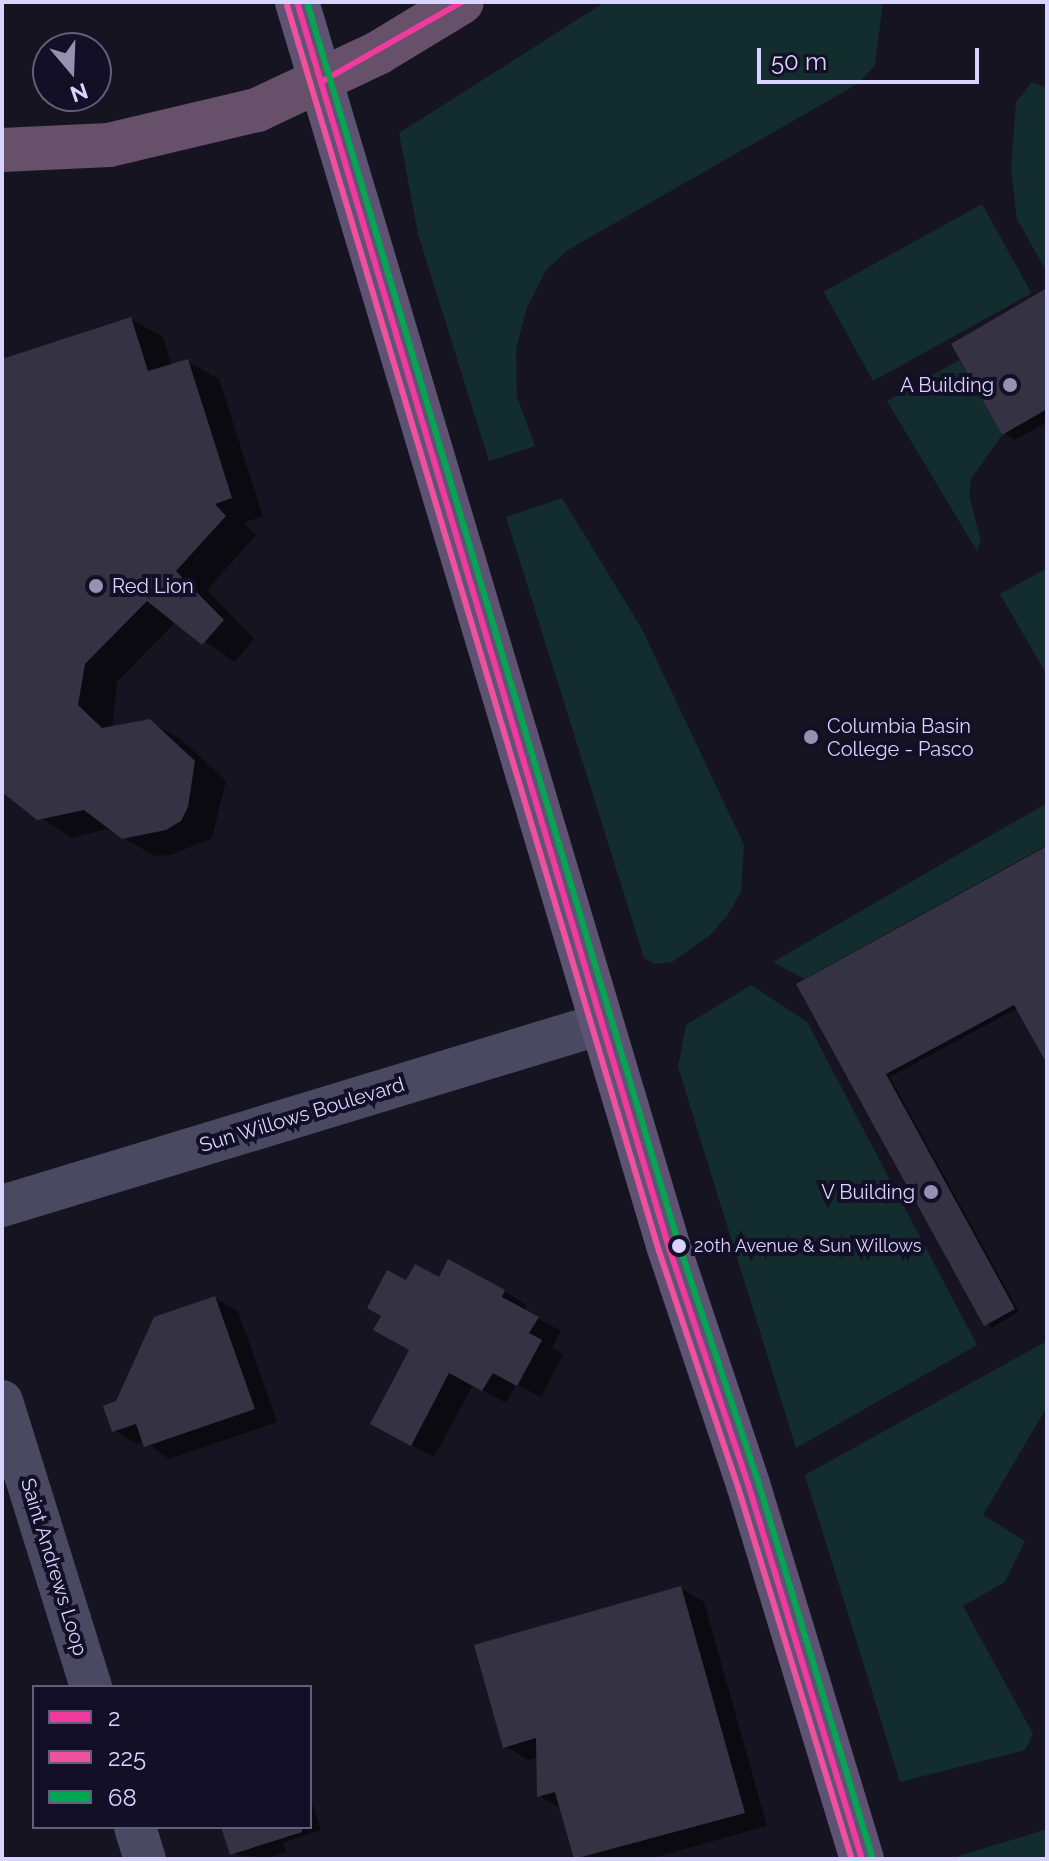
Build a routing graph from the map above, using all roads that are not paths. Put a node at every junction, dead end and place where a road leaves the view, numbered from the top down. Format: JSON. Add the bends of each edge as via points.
{"nodes":[{"id":1,"x":297,"y":2,"type":"edge"},
{"id":2,"x":462,"y":2,"type":"edge"},
{"id":3,"x":321,"y":82,"type":"junction"},
{"id":4,"x":2,"y":150,"type":"edge"},
{"id":5,"x":601,"y":1024,"type":"junction"},
{"id":6,"x":2,"y":1206,"type":"edge"},
{"id":7,"x":2,"y":1401,"type":"edge"},
{"id":8,"x":90,"y":1685,"type":"edge"},
{"id":9,"x":136,"y":1829,"type":"edge"},
{"id":10,"x":853,"y":1857,"type":"edge"},
{"id":11,"x":145,"y":1859,"type":"edge"}],
"edges":[{"from":1,"to":3,"type":"main road"},
{"from":2,"to":3,"type":"highway"},
{"from":3,"to":4,"type":"highway","via":[[257,110],[157,138]]},
{"from":3,"to":5,"type":"main road"},
{"from":5,"to":6,"type":"street","name":"Sun Willows Boulevard"},
{"from":5,"to":10,"type":"main road"},
{"from":7,"to":8,"type":"street","name":"Saint Andrews Loop"},
{"from":9,"to":11,"type":"street"}]}
